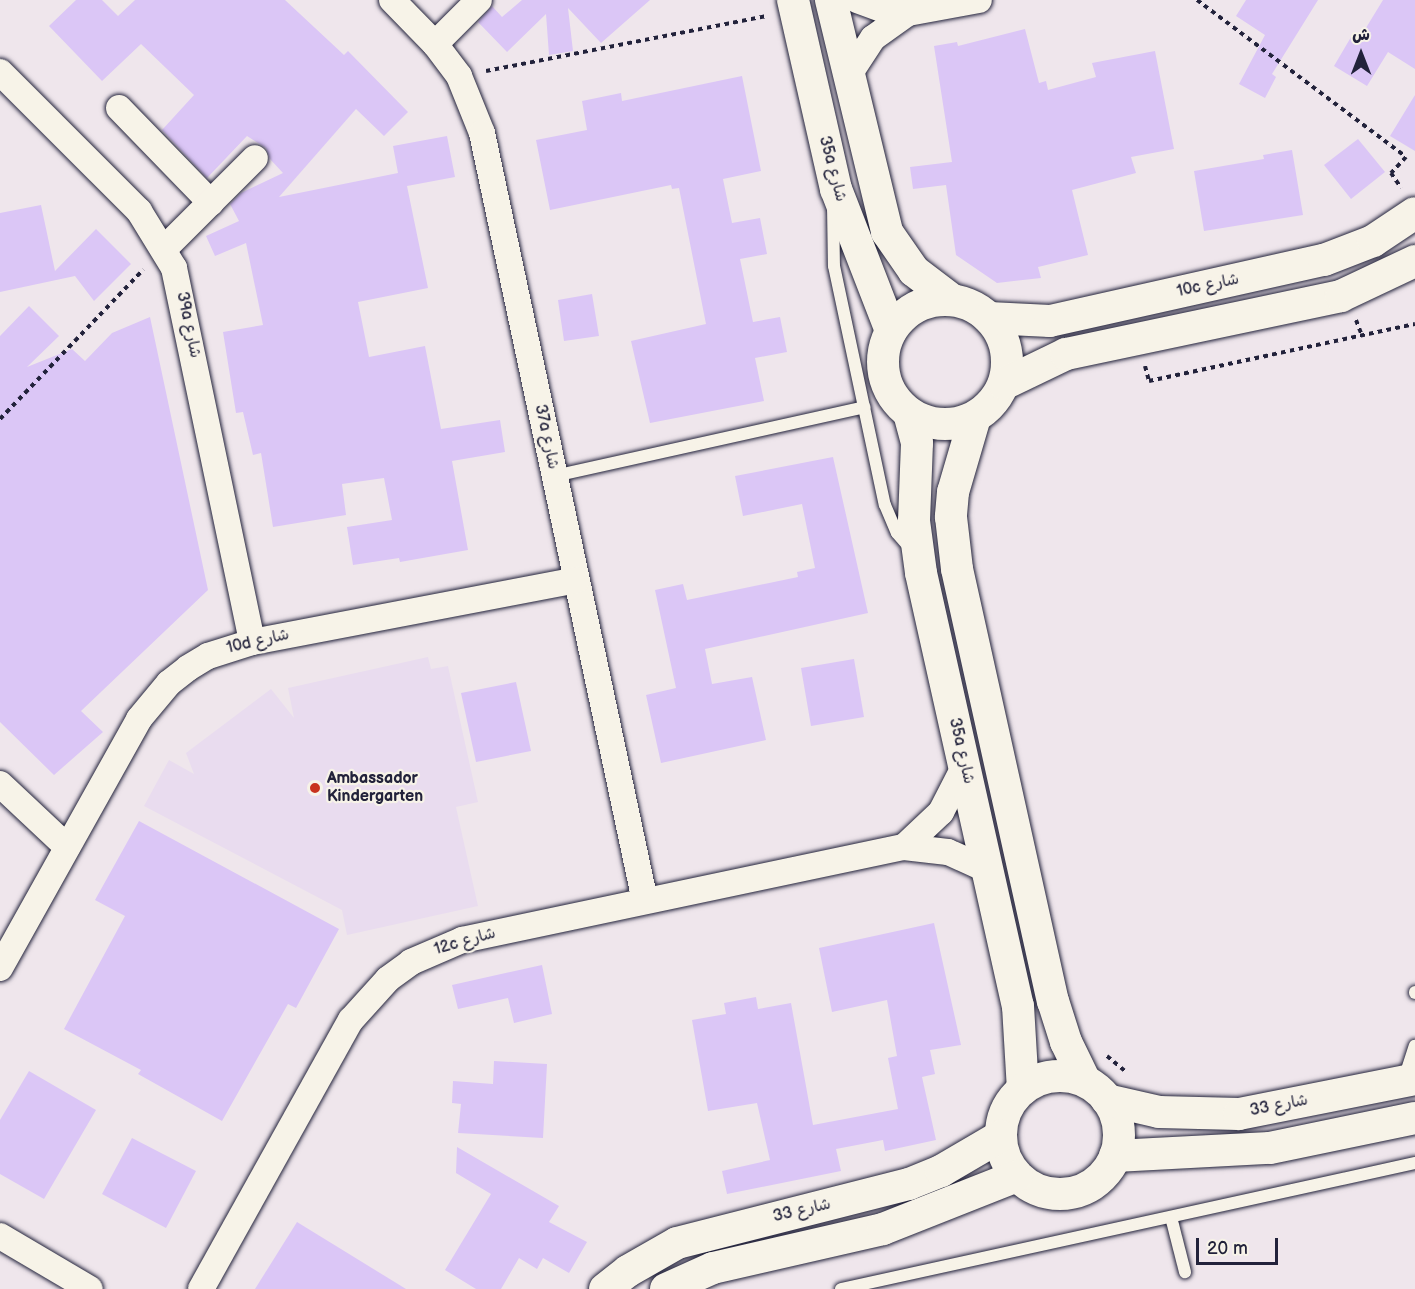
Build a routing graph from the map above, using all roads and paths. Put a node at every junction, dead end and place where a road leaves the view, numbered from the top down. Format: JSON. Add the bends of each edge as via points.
{"nodes":[{"id":1,"x":392,"y":0,"type":"edge"},
{"id":2,"x":479,"y":0,"type":"edge"},
{"id":3,"x":831,"y":0,"type":"edge"},
{"id":4,"x":857,"y":0,"type":"edge"},
{"id":5,"x":979,"y":0,"type":"edge"},
{"id":6,"x":1197,"y":0,"type":"edge"},
{"id":7,"x":795,"y":5,"type":"edge"},
{"id":8,"x":908,"y":13,"type":"junction"},
{"id":9,"x":435,"y":44,"type":"junction"},
{"id":10,"x":0,"y":72,"type":"edge"},
{"id":11,"x":850,"y":74,"type":"junction"},
{"id":12,"x":459,"y":76,"type":"junction"},
{"id":13,"x":119,"y":108,"type":"dead end"},
{"id":14,"x":255,"y":158,"type":"dead end"},
{"id":15,"x":836,"y":189,"type":"junction"},
{"id":16,"x":1409,"y":202,"type":"edge"},
{"id":17,"x":211,"y":203,"type":"junction"},
{"id":18,"x":165,"y":248,"type":"junction"},
{"id":19,"x":1415,"y":261,"type":"edge"},
{"id":20,"x":952,"y":300,"type":"junction"},
{"id":21,"x":989,"y":318,"type":"junction"},
{"id":22,"x":1415,"y":324,"type":"edge"},
{"id":23,"x":891,"y":331,"type":"junction"},
{"id":24,"x":1140,"y":338,"type":"junction"},
{"id":25,"x":1004,"y":384,"type":"junction"},
{"id":26,"x":864,"y":407,"type":"junction"},
{"id":27,"x":909,"y":413,"type":"junction"},
{"id":28,"x":975,"y":417,"type":"junction"},
{"id":29,"x":0,"y":419,"type":"edge"},
{"id":30,"x":554,"y":476,"type":"junction"},
{"id":31,"x":918,"y":555,"type":"junction"},
{"id":32,"x":576,"y":580,"type":"junction"},
{"id":33,"x":252,"y":642,"type":"junction"},
{"id":34,"x":964,"y":767,"type":"junction"},
{"id":35,"x":0,"y":784,"type":"edge"},
{"id":36,"x":68,"y":847,"type":"junction"},
{"id":37,"x":904,"y":847,"type":"junction"},
{"id":38,"x":988,"y":870,"type":"junction"},
{"id":39,"x":645,"y":901,"type":"junction"},
{"id":40,"x":0,"y":968,"type":"edge"},
{"id":41,"x":1415,"y":1046,"type":"edge"},
{"id":42,"x":1100,"y":1050,"type":"dead end"},
{"id":43,"x":1132,"y":1077,"type":"dead end"},
{"id":44,"x":1409,"y":1080,"type":"edge"},
{"id":45,"x":1023,"y":1089,"type":"junction"},
{"id":46,"x":1096,"y":1090,"type":"junction"},
{"id":47,"x":1415,"y":1118,"type":"edge"},
{"id":48,"x":1001,"y":1136,"type":"junction"},
{"id":49,"x":1115,"y":1156,"type":"junction"},
{"id":50,"x":1415,"y":1163,"type":"edge"},
{"id":51,"x":1017,"y":1176,"type":"junction"},
{"id":52,"x":1171,"y":1217,"type":"junction"},
{"id":53,"x":0,"y":1236,"type":"edge"},
{"id":54,"x":1185,"y":1272,"type":"dead end"},
{"id":55,"x":884,"y":1284,"type":"edge"},
{"id":56,"x":90,"y":1289,"type":"edge"},
{"id":57,"x":201,"y":1289,"type":"edge"},
{"id":58,"x":605,"y":1289,"type":"edge"},
{"id":59,"x":666,"y":1289,"type":"edge"},
{"id":60,"x":841,"y":1289,"type":"edge"}],
"edges":[{"from":1,"to":9,"type":"street","name":"37a شارع"},
{"from":2,"to":9,"type":"street"},
{"from":3,"to":11,"type":"street"},
{"from":4,"to":8,"type":"street","via":[[884,10]]},
{"from":5,"to":8,"type":"street"},
{"from":6,"to":16,"type":"path","via":[[1406,157],[1391,173]]},
{"from":7,"to":12,"type":"path"},
{"from":7,"to":15,"type":"street","name":"35a شارع"},
{"from":8,"to":11,"type":"street","via":[[873,38]]},
{"from":9,"to":12,"type":"street","name":"37a شارع"},
{"from":10,"to":18,"type":"street","name":"39a شارع","via":[[140,211]]},
{"from":11,"to":20,"type":"street","via":[[887,232],[914,272]]},
{"from":12,"to":30,"type":"street","name":"37a شارع","via":[[482,133]]},
{"from":13,"to":17,"type":"street"},
{"from":14,"to":17,"type":"street"},
{"from":15,"to":23,"type":"street","name":"35a شارع"},
{"from":15,"to":26,"type":"lane","via":[[831,247]]},
{"from":16,"to":21,"type":"street","name":"10c شارع","via":[[1373,241],[1324,260],[1050,321]]},
{"from":17,"to":18,"type":"street"},
{"from":18,"to":29,"type":"path"},
{"from":18,"to":33,"type":"street","name":"39a شارع","via":[[186,311]]},
{"from":19,"to":24,"type":"street","via":[[1341,296]]},
{"from":20,"to":21,"type":"street"},
{"from":20,"to":23,"type":"street","via":[[911,310]]},
{"from":21,"to":25,"type":"street","via":[[1006,349]]},
{"from":22,"to":24,"type":"path","via":[[1149,381]]},
{"from":23,"to":27,"type":"street","via":[[885,345],[884,375],[889,390]]},
{"from":24,"to":25,"type":"street","via":[[1066,354]]},
{"from":25,"to":28,"type":"street","via":[[987,409]]},
{"from":26,"to":30,"type":"lane"},
{"from":26,"to":31,"type":"lane","via":[[885,505],[897,533]]},
{"from":27,"to":28,"type":"street","via":[[941,424]]},
{"from":27,"to":31,"type":"street","name":"35a شارع","via":[[916,443],[914,520]]},
{"from":28,"to":46,"type":"street","via":[[952,492],[957,569],[1053,1001],[1066,1042]]},
{"from":30,"to":32,"type":"street","name":"37a شارع"},
{"from":31,"to":34,"type":"street","name":"35a شارع"},
{"from":32,"to":33,"type":"street","name":"10d شارع"},
{"from":32,"to":39,"type":"street","name":"37a شارع"},
{"from":33,"to":36,"type":"street","name":"10d شارع","via":[[208,656],[169,682],[153,700]]},
{"from":34,"to":37,"type":"street","via":[[941,812]]},
{"from":34,"to":38,"type":"street","name":"35a شارع"},
{"from":35,"to":36,"type":"street"},
{"from":36,"to":40,"type":"street","name":"10d شارع"},
{"from":37,"to":38,"type":"street","name":"12c شارع","via":[[948,852]]},
{"from":37,"to":39,"type":"street","name":"12c شارع"},
{"from":38,"to":45,"type":"street","name":"35a شارع","via":[[1018,1006]]},
{"from":39,"to":57,"type":"street","name":"12c شارع","via":[[462,940],[411,962],[388,979],[351,1020]]},
{"from":41,"to":44,"type":"lane"},
{"from":42,"to":43,"type":"path"},
{"from":44,"to":46,"type":"street","name":"شارع 33","via":[[1239,1114],[1159,1112]]},
{"from":45,"to":46,"type":"street","via":[[1046,1078]]},
{"from":45,"to":48,"type":"street","via":[[1006,1110]]},
{"from":46,"to":49,"type":"street","via":[[1119,1127]]},
{"from":47,"to":49,"type":"street","via":[[1270,1148]]},
{"from":48,"to":51,"type":"street","via":[[1003,1150]]},
{"from":48,"to":58,"type":"street","name":"شارع 33","via":[[941,1171],[909,1184],[677,1243]]},
{"from":49,"to":51,"type":"street","via":[[1098,1180],[1072,1193],[1042,1191]]},
{"from":50,"to":52,"type":"lane"},
{"from":51,"to":59,"type":"street","via":[[894,1225],[714,1268]]},
{"from":52,"to":54,"type":"lane"},
{"from":52,"to":55,"type":"lane"},
{"from":53,"to":56,"type":"street"},
{"from":55,"to":60,"type":"lane"}]}
